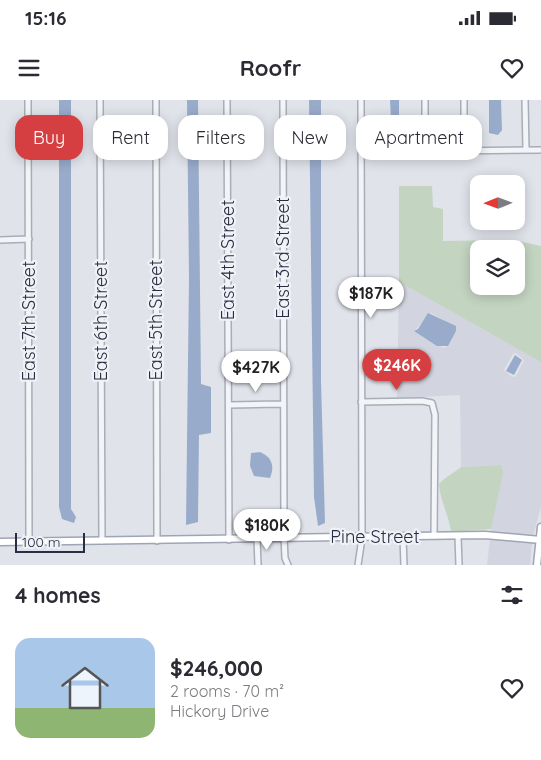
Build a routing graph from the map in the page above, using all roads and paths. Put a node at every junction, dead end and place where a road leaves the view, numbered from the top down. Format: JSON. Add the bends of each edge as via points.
{"nodes":[{"id":1,"x":28,"y":100,"type":"edge"},
{"id":2,"x":100,"y":100,"type":"edge"},
{"id":3,"x":156,"y":100,"type":"edge"},
{"id":4,"x":227,"y":100,"type":"edge"},
{"id":5,"x":284,"y":100,"type":"edge"},
{"id":6,"x":361,"y":100,"type":"edge"},
{"id":7,"x":425,"y":100,"type":"edge"},
{"id":8,"x":464,"y":100,"type":"edge"},
{"id":9,"x":525,"y":100,"type":"edge"},
{"id":10,"x":361,"y":115,"type":"edge"},
{"id":11,"x":425,"y":115,"type":"edge"},
{"id":12,"x":464,"y":115,"type":"edge"},
{"id":13,"x":526,"y":149,"type":"junction"},
{"id":14,"x":482,"y":150,"type":"edge"},
{"id":15,"x":541,"y":150,"type":"edge"},
{"id":16,"x":361,"y":160,"type":"edge"},
{"id":17,"x":29,"y":239,"type":"junction"},
{"id":18,"x":0,"y":240,"type":"edge"},
{"id":19,"x":361,"y":402,"type":"junction"},
{"id":20,"x":283,"y":404,"type":"junction"},
{"id":21,"x":229,"y":405,"type":"junction"},
{"id":22,"x":541,"y":527,"type":"edge"},
{"id":23,"x":434,"y":536,"type":"junction"},
{"id":24,"x":458,"y":536,"type":"junction"},
{"id":25,"x":257,"y":537,"type":"junction"},
{"id":26,"x":284,"y":537,"type":"junction"},
{"id":27,"x":403,"y":537,"type":"junction"},
{"id":28,"x":362,"y":538,"type":"junction"},
{"id":29,"x":229,"y":540,"type":"junction"},
{"id":30,"x":540,"y":540,"type":"edge"},
{"id":31,"x":102,"y":541,"type":"junction"},
{"id":32,"x":157,"y":541,"type":"junction"},
{"id":33,"x":0,"y":542,"type":"edge"},
{"id":34,"x":29,"y":542,"type":"junction"},
{"id":35,"x":258,"y":565,"type":"edge"},
{"id":36,"x":288,"y":565,"type":"edge"},
{"id":37,"x":358,"y":565,"type":"edge"},
{"id":38,"x":404,"y":565,"type":"edge"},
{"id":39,"x":459,"y":565,"type":"edge"},
{"id":40,"x":537,"y":565,"type":"edge"}],
"edges":[{"from":1,"to":17,"type":"street","name":"East 7th Street"},
{"from":2,"to":31,"type":"street","name":"East 6th Street"},
{"from":3,"to":32,"type":"street","name":"East 5th Street"},
{"from":4,"to":21,"type":"street","name":"East 4th Street"},
{"from":5,"to":20,"type":"street","name":"East 3rd Street"},
{"from":6,"to":10,"type":"street"},
{"from":7,"to":11,"type":"street"},
{"from":8,"to":12,"type":"street"},
{"from":9,"to":13,"type":"street"},
{"from":13,"to":14,"type":"street"},
{"from":13,"to":15,"type":"street"},
{"from":16,"to":19,"type":"street"},
{"from":17,"to":18,"type":"street"},
{"from":17,"to":34,"type":"street","name":"East 7th Street"},
{"from":19,"to":23,"type":"street","via":[[432,403],[435,415]]},
{"from":19,"to":28,"type":"street"},
{"from":20,"to":21,"type":"street"},
{"from":20,"to":26,"type":"street","name":"East 3rd Street"},
{"from":21,"to":29,"type":"street","name":"East 4th Street"},
{"from":22,"to":30,"type":"main road"},
{"from":23,"to":24,"type":"main road","name":"Pine Street"},
{"from":23,"to":27,"type":"main road","name":"Pine Street"},
{"from":24,"to":30,"type":"main road","name":"Pine Street"},
{"from":24,"to":39,"type":"street"},
{"from":25,"to":26,"type":"main road","name":"Pine Street"},
{"from":25,"to":29,"type":"main road","name":"Pine Street"},
{"from":25,"to":35,"type":"street"},
{"from":26,"to":28,"type":"main road","name":"Pine Street"},
{"from":26,"to":36,"type":"street","name":"East 3rd Street"},
{"from":27,"to":28,"type":"main road","name":"Pine Street"},
{"from":27,"to":38,"type":"street"},
{"from":28,"to":37,"type":"street"},
{"from":29,"to":32,"type":"main road","name":"Pine Street"},
{"from":30,"to":40,"type":"main road"},
{"from":31,"to":32,"type":"main road","name":"Pine Street"},
{"from":31,"to":34,"type":"main road","name":"Pine Street"},
{"from":33,"to":34,"type":"main road","name":"Pine Street"}]}
